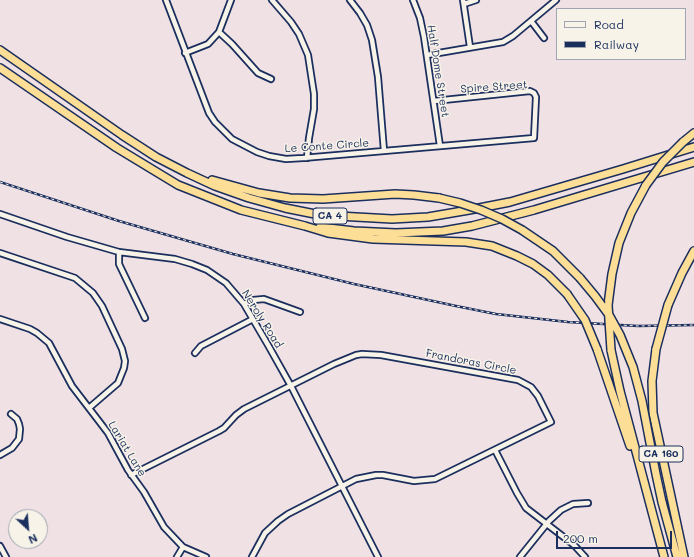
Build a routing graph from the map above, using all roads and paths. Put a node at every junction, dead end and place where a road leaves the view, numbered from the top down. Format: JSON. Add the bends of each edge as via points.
{"nodes":[{"id":1,"x":166,"y":0,"type":"edge"},
{"id":2,"x":231,"y":0,"type":"edge"},
{"id":3,"x":272,"y":0,"type":"edge"},
{"id":4,"x":350,"y":0,"type":"edge"},
{"id":5,"x":413,"y":0,"type":"edge"},
{"id":6,"x":476,"y":0,"type":"edge"},
{"id":7,"x":556,"y":0,"type":"edge"},
{"id":8,"x":463,"y":2,"type":"edge"},
{"id":9,"x":531,"y":21,"type":"junction"},
{"id":10,"x":219,"y":32,"type":"junction"},
{"id":11,"x":544,"y":38,"type":"dead end"},
{"id":12,"x":470,"y":47,"type":"junction"},
{"id":13,"x":0,"y":50,"type":"edge"},
{"id":14,"x":185,"y":53,"type":"junction"},
{"id":15,"x":427,"y":55,"type":"junction"},
{"id":16,"x":2,"y":69,"type":"edge"},
{"id":17,"x":271,"y":79,"type":"dead end"},
{"id":18,"x":434,"y":101,"type":"junction"},
{"id":19,"x":694,"y":133,"type":"edge"},
{"id":20,"x":534,"y":138,"type":"joint"},
{"id":21,"x":440,"y":146,"type":"junction"},
{"id":22,"x":694,"y":147,"type":"edge"},
{"id":23,"x":384,"y":151,"type":"junction"},
{"id":24,"x":307,"y":158,"type":"junction"},
{"id":25,"x":694,"y":162,"type":"edge"},
{"id":26,"x":194,"y":176,"type":"junction"},
{"id":27,"x":0,"y":214,"type":"edge"},
{"id":28,"x":305,"y":226,"type":"junction"},
{"id":29,"x":694,"y":251,"type":"edge"},
{"id":30,"x":120,"y":252,"type":"junction"},
{"id":31,"x":0,"y":253,"type":"edge"},
{"id":32,"x":244,"y":304,"type":"junction"},
{"id":33,"x":300,"y":312,"type":"dead end"},
{"id":34,"x":145,"y":318,"type":"dead end"},
{"id":35,"x":0,"y":319,"type":"edge"},
{"id":36,"x":253,"y":319,"type":"junction"},
{"id":37,"x":195,"y":353,"type":"dead end"},
{"id":38,"x":291,"y":386,"type":"junction"},
{"id":39,"x":89,"y":408,"type":"junction"},
{"id":40,"x":11,"y":414,"type":"dead end"},
{"id":41,"x":495,"y":450,"type":"junction"},
{"id":42,"x":0,"y":455,"type":"edge"},
{"id":43,"x":131,"y":475,"type":"junction"},
{"id":44,"x":342,"y":486,"type":"junction"},
{"id":45,"x":648,"y":499,"type":"junction"},
{"id":46,"x":588,"y":503,"type":"dead end"},
{"id":47,"x":547,"y":524,"type":"junction"},
{"id":48,"x":0,"y":546,"type":"edge"},
{"id":49,"x":183,"y":547,"type":"junction"},
{"id":50,"x":6,"y":557,"type":"edge"},
{"id":51,"x":177,"y":557,"type":"edge"},
{"id":52,"x":206,"y":557,"type":"edge"},
{"id":53,"x":252,"y":557,"type":"edge"},
{"id":54,"x":378,"y":557,"type":"edge"},
{"id":55,"x":520,"y":557,"type":"edge"},
{"id":56,"x":585,"y":557,"type":"edge"},
{"id":57,"x":664,"y":557,"type":"edge"},
{"id":58,"x":677,"y":557,"type":"edge"},
{"id":59,"x":684,"y":557,"type":"edge"}],
"edges":[{"from":1,"to":14,"type":"street","name":"Le Conte Circle"},
{"from":2,"to":10,"type":"street"},
{"from":3,"to":24,"type":"street","via":[[299,34],[308,55],[314,109]]},
{"from":4,"to":23,"type":"street","via":[[367,25],[372,40]]},
{"from":5,"to":15,"type":"street","name":"Half Dome Street","via":[[420,18]]},
{"from":6,"to":8,"type":"street"},
{"from":7,"to":9,"type":"street"},
{"from":8,"to":12,"type":"street"},
{"from":9,"to":11,"type":"street"},
{"from":9,"to":12,"type":"street","via":[[503,42]]},
{"from":10,"to":14,"type":"street","via":[[208,44]]},
{"from":10,"to":17,"type":"street","via":[[258,73]]},
{"from":12,"to":15,"type":"street"},
{"from":13,"to":26,"type":"highway","number":"CA 4","via":[[122,135],[156,157]]},
{"from":14,"to":24,"type":"street","name":"Le Conte Circle","via":[[209,113],[232,139],[269,156]]},
{"from":15,"to":18,"type":"street","name":"Half Dome Street"},
{"from":16,"to":28,"type":"highway","number":"CA 4","via":[[117,148],[178,185],[241,210]]},
{"from":18,"to":20,"type":"street","name":"Spire Street","via":[[530,91],[536,97]]},
{"from":18,"to":21,"type":"street","name":"Half Dome Street"},
{"from":19,"to":45,"type":"highway","number":"CA 160","bridge":true,"via":[[663,162],[646,185],[631,213],[619,243],[608,305],[611,350]]},
{"from":20,"to":21,"type":"street","name":"Le Conte Circle"},
{"from":21,"to":23,"type":"street","name":"Le Conte Circle"},
{"from":22,"to":26,"type":"highway","number":"CA 4","via":[[510,202],[428,217],[392,219],[320,215],[249,198]]},
{"from":23,"to":24,"type":"street","name":"Le Conte Circle"},
{"from":25,"to":28,"type":"highway","number":"CA 4","via":[[534,210],[443,231],[354,231]]},
{"from":26,"to":58,"type":"highway","bridge":true,"via":[[258,193],[290,198],[323,199],[390,194],[439,198],[482,210],[502,219],[553,252],[595,296],[620,335],[633,367],[642,401],[662,502]]},
{"from":27,"to":30,"type":"street","name":"Neroly Road"},
{"from":28,"to":45,"type":"highway","bridge":true,"via":[[328,234],[358,238],[466,242],[492,246],[533,264],[548,275],[568,294],[585,320]]},
{"from":29,"to":59,"type":"highway","number":"CA 160","bridge":true,"via":[[668,305],[656,349],[652,381],[653,413]]},
{"from":30,"to":32,"type":"street","name":"Neroly Road","via":[[179,260],[198,266],[226,283]]},
{"from":30,"to":34,"type":"street","via":[[119,264]]},
{"from":31,"to":39,"type":"street","via":[[75,278],[93,293],[102,306],[122,348],[125,361],[118,383]]},
{"from":32,"to":33,"type":"street","via":[[264,299]]},
{"from":32,"to":36,"type":"street","name":"Neroly Road"},
{"from":35,"to":39,"type":"street","name":"Lariat Lane","via":[[30,329],[43,337],[52,348],[72,386]]},
{"from":36,"to":37,"type":"street","via":[[200,346]]},
{"from":36,"to":38,"type":"street","name":"Neroly Road"},
{"from":38,"to":41,"type":"street","name":"Frandoras Circle","via":[[346,358],[362,354],[381,355],[518,380],[535,391],[551,422]]},
{"from":38,"to":43,"type":"street","via":[[244,409],[219,431]]},
{"from":38,"to":44,"type":"street","name":"Neroly Road"},
{"from":39,"to":43,"type":"street","name":"Lariat Lane","via":[[108,432]]},
{"from":40,"to":42,"type":"street","via":[[19,424],[19,439],[12,448]]},
{"from":41,"to":44,"type":"street","name":"Frandoras Circle","via":[[435,479],[414,481],[376,475]]},
{"from":41,"to":47,"type":"street","via":[[523,504]]},
{"from":43,"to":49,"type":"street","name":"Lariat Lane","via":[[164,527]]},
{"from":44,"to":53,"type":"street","name":"Frandoras Circle","via":[[278,521],[265,533]]},
{"from":44,"to":54,"type":"street","name":"Neroly Road"},
{"from":45,"to":57,"type":"highway","number":"CA 160"},
{"from":46,"to":47,"type":"street","via":[[567,506]]},
{"from":47,"to":55,"type":"street"},
{"from":47,"to":56,"type":"street"},
{"from":48,"to":50,"type":"street"},
{"from":49,"to":51,"type":"street"},
{"from":49,"to":52,"type":"street","name":"Lariat Lane"}]}
